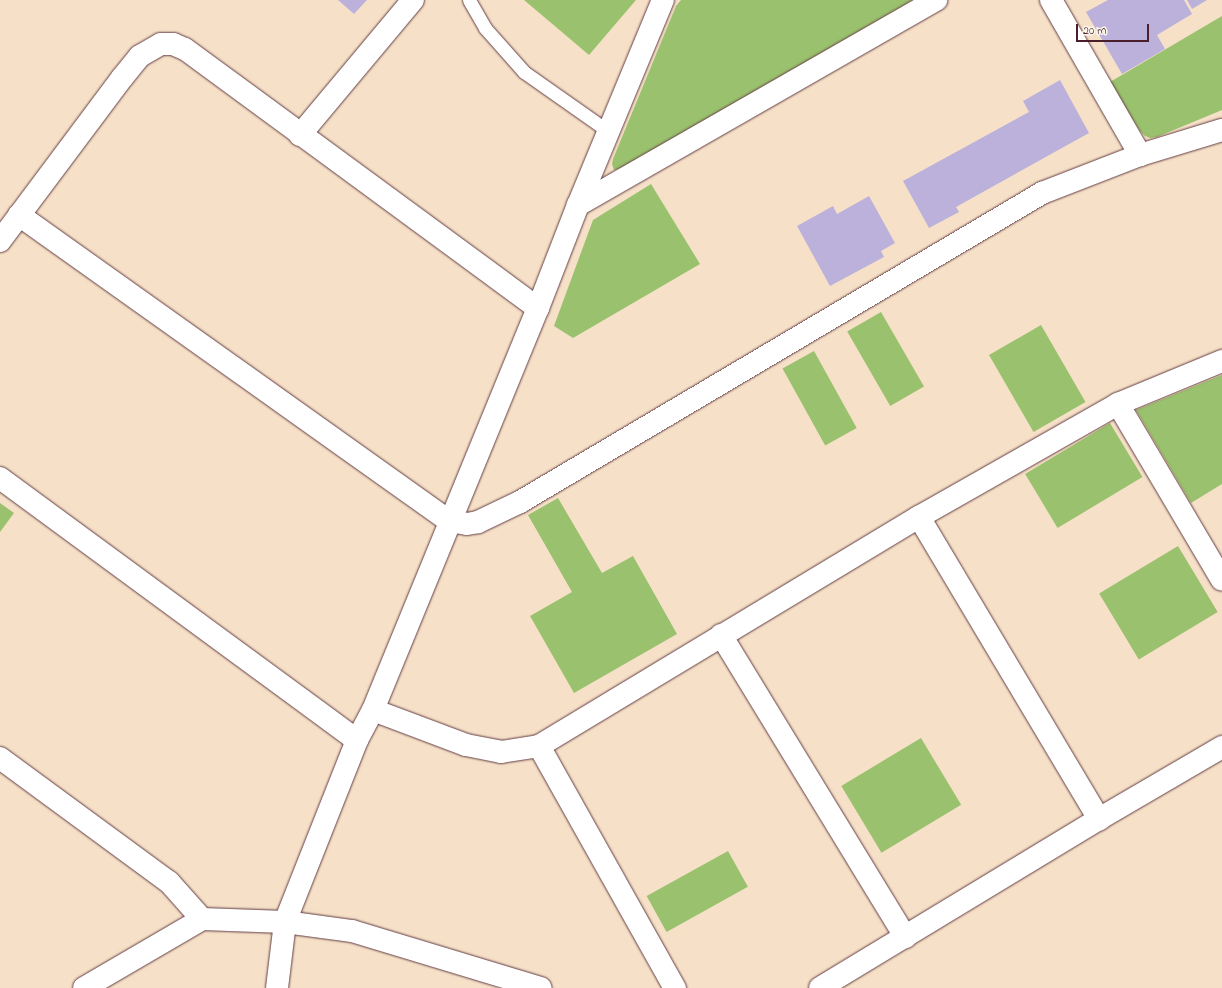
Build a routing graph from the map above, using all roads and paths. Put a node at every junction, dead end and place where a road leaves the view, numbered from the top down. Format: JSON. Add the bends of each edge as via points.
{"nodes":[{"id":1,"x":413,"y":0,"type":"edge"},
{"id":2,"x":470,"y":0,"type":"edge"},
{"id":3,"x":663,"y":0,"type":"edge"},
{"id":4,"x":936,"y":0,"type":"edge"},
{"id":5,"x":1051,"y":0,"type":"edge"},
{"id":6,"x":1222,"y":130,"type":"edge"},
{"id":7,"x":608,"y":131,"type":"junction"},
{"id":8,"x":300,"y":135,"type":"junction"},
{"id":9,"x":1140,"y":155,"type":"junction"},
{"id":10,"x":578,"y":205,"type":"junction"},
{"id":11,"x":19,"y":215,"type":"junction"},
{"id":12,"x":0,"y":241,"type":"edge"},
{"id":13,"x":538,"y":308,"type":"junction"},
{"id":14,"x":1222,"y":361,"type":"edge"},
{"id":15,"x":1118,"y":404,"type":"junction"},
{"id":16,"x":0,"y":478,"type":"edge"},
{"id":17,"x":919,"y":517,"type":"junction"},
{"id":18,"x":449,"y":521,"type":"junction"},
{"id":19,"x":1222,"y":580,"type":"edge"},
{"id":20,"x":721,"y":635,"type":"junction"},
{"id":21,"x":373,"y":710,"type":"junction"},
{"id":22,"x":357,"y":740,"type":"junction"},
{"id":23,"x":539,"y":746,"type":"junction"},
{"id":24,"x":1222,"y":747,"type":"edge"},
{"id":25,"x":0,"y":758,"type":"edge"},
{"id":26,"x":1099,"y":819,"type":"junction"},
{"id":27,"x":202,"y":919,"type":"junction"},
{"id":28,"x":285,"y":922,"type":"junction"},
{"id":29,"x":905,"y":937,"type":"junction"},
{"id":30,"x":511,"y":985,"type":"edge"},
{"id":31,"x":84,"y":988,"type":"edge"},
{"id":32,"x":277,"y":988,"type":"edge"},
{"id":33,"x":540,"y":988,"type":"edge"},
{"id":34,"x":675,"y":988,"type":"edge"},
{"id":35,"x":820,"y":988,"type":"edge"}],
"edges":[{"from":1,"to":8,"type":"street"},
{"from":2,"to":7,"type":"lane","via":[[485,28],[524,72]]},
{"from":3,"to":7,"type":"street"},
{"from":4,"to":10,"type":"street"},
{"from":5,"to":9,"type":"street"},
{"from":6,"to":9,"type":"street"},
{"from":7,"to":10,"type":"street"},
{"from":8,"to":11,"type":"street","via":[[185,49],[173,44],[161,44],[140,56]]},
{"from":8,"to":13,"type":"street"},
{"from":9,"to":18,"type":"street","via":[[1042,193],[504,510],[478,522],[467,524]]},
{"from":10,"to":13,"type":"street"},
{"from":11,"to":12,"type":"street"},
{"from":11,"to":18,"type":"street"},
{"from":13,"to":18,"type":"street"},
{"from":14,"to":15,"type":"street"},
{"from":15,"to":17,"type":"street"},
{"from":15,"to":19,"type":"street"},
{"from":16,"to":22,"type":"street"},
{"from":17,"to":20,"type":"street"},
{"from":17,"to":26,"type":"street"},
{"from":18,"to":21,"type":"street"},
{"from":20,"to":23,"type":"street"},
{"from":20,"to":29,"type":"street"},
{"from":21,"to":22,"type":"street"},
{"from":21,"to":23,"type":"street","via":[[466,745],[501,752]]},
{"from":22,"to":28,"type":"street"},
{"from":23,"to":34,"type":"street"},
{"from":24,"to":26,"type":"street"},
{"from":25,"to":27,"type":"street","via":[[170,882]]},
{"from":26,"to":29,"type":"street"},
{"from":27,"to":28,"type":"street"},
{"from":27,"to":31,"type":"street"},
{"from":28,"to":30,"type":"street","via":[[352,931]]},
{"from":28,"to":32,"type":"street"},
{"from":29,"to":35,"type":"street"},
{"from":30,"to":33,"type":"street"}]}
